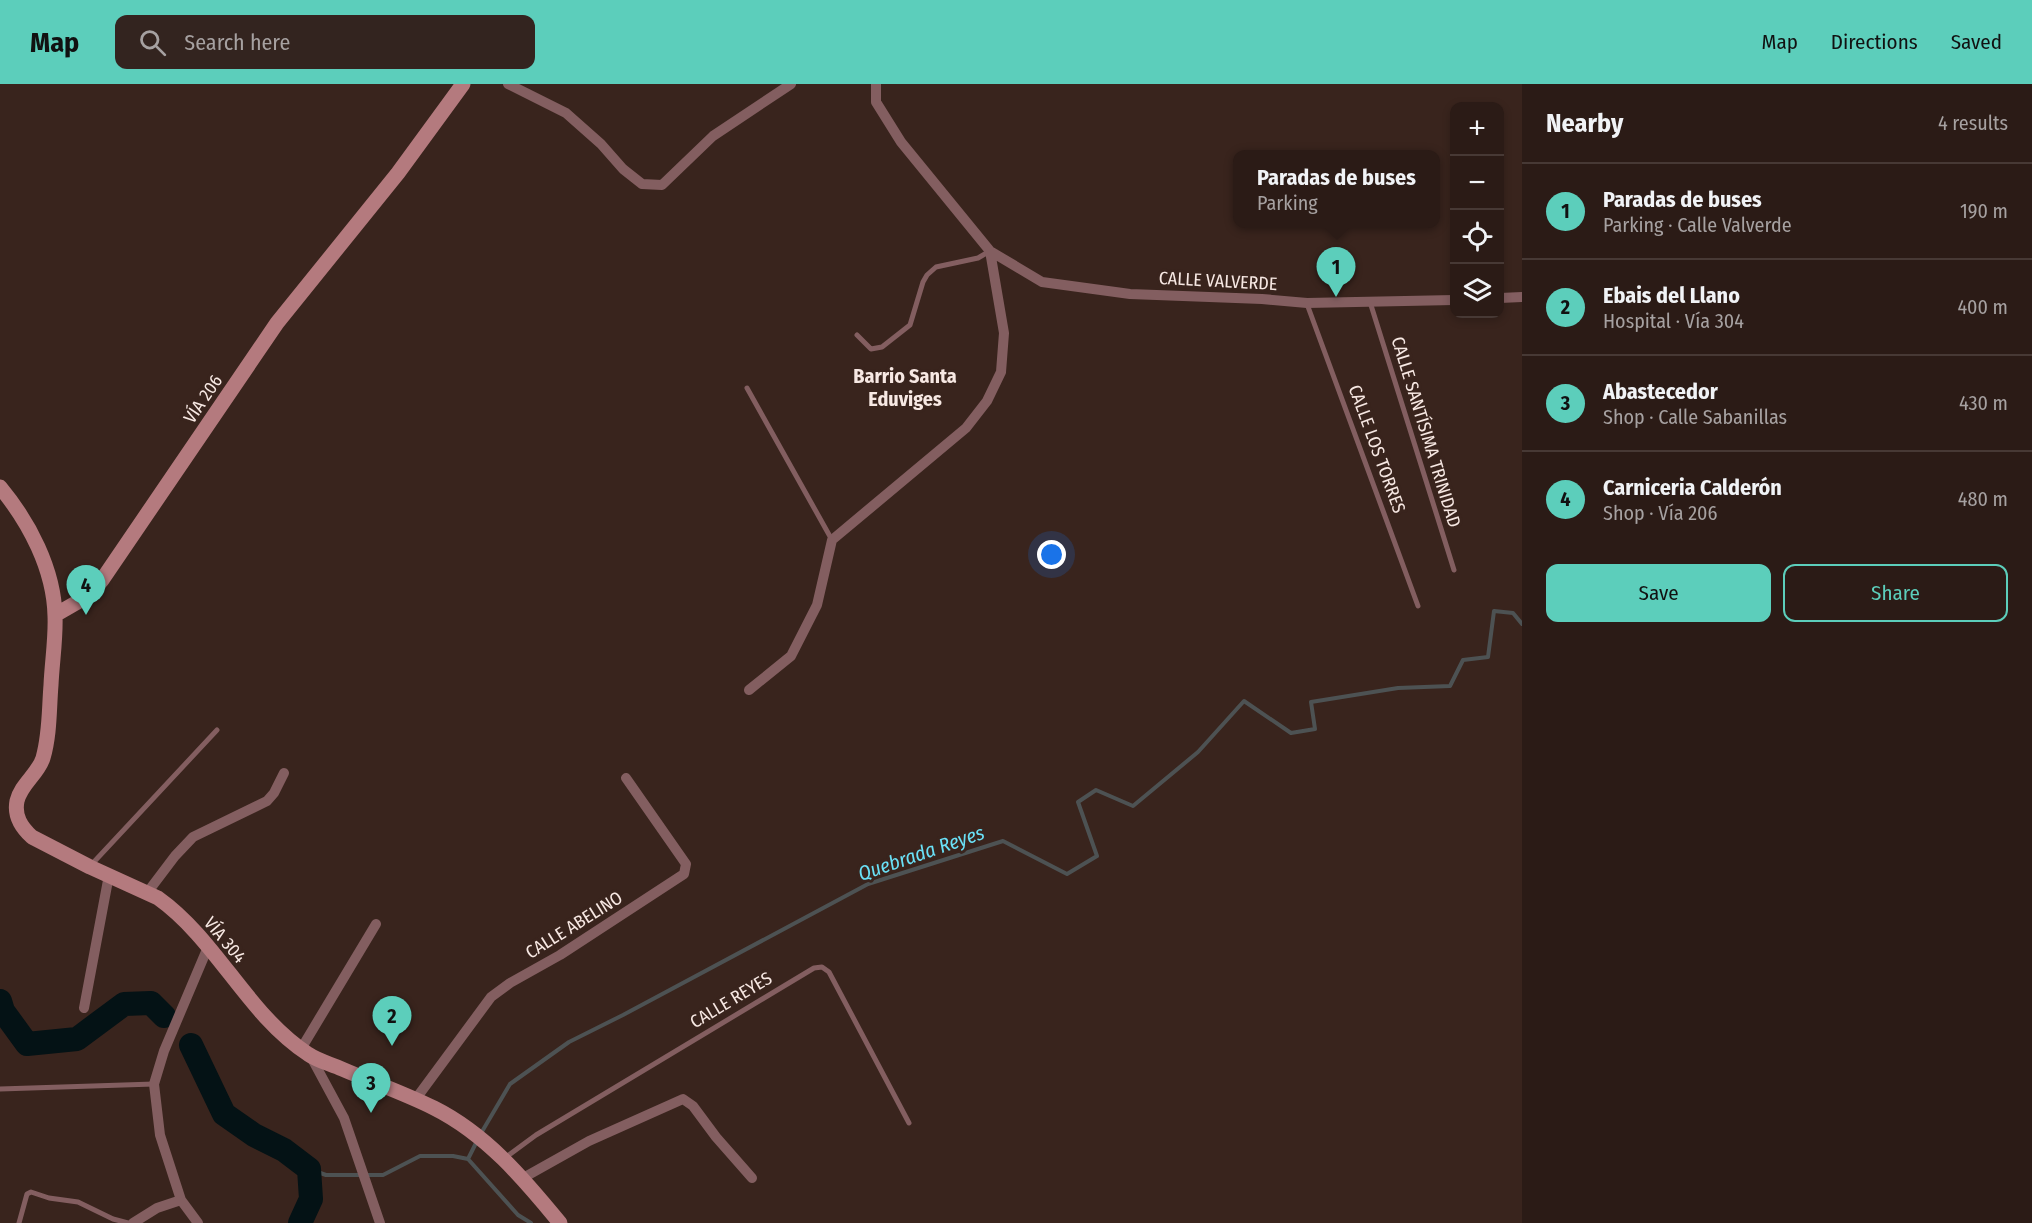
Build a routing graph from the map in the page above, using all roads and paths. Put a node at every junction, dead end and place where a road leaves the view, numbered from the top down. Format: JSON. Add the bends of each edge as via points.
{"nodes":[{"id":1,"x":463,"y":84,"type":"edge"},
{"id":2,"x":508,"y":84,"type":"edge"},
{"id":3,"x":790,"y":84,"type":"edge"},
{"id":4,"x":876,"y":84,"type":"edge"},
{"id":5,"x":990,"y":251,"type":"junction"},
{"id":6,"x":1522,"y":297,"type":"edge"},
{"id":7,"x":1504,"y":298,"type":"edge"},
{"id":8,"x":1450,"y":300,"type":"edge"},
{"id":9,"x":1370,"y":302,"type":"junction"},
{"id":10,"x":1307,"y":303,"type":"junction"},
{"id":11,"x":857,"y":335,"type":"dead end"},
{"id":12,"x":747,"y":388,"type":"dead end"},
{"id":13,"x":0,"y":486,"type":"edge"},
{"id":14,"x":832,"y":540,"type":"junction"},
{"id":15,"x":1454,"y":570,"type":"dead end"},
{"id":16,"x":1418,"y":606,"type":"dead end"},
{"id":17,"x":55,"y":615,"type":"junction"},
{"id":18,"x":749,"y":690,"type":"dead end"},
{"id":19,"x":217,"y":730,"type":"dead end"},
{"id":20,"x":284,"y":772,"type":"dead end"},
{"id":21,"x":626,"y":778,"type":"dead end"},
{"id":22,"x":90,"y":867,"type":"junction"},
{"id":23,"x":109,"y":875,"type":"junction"},
{"id":24,"x":147,"y":892,"type":"junction"},
{"id":25,"x":376,"y":924,"type":"dead end"},
{"id":26,"x":208,"y":947,"type":"junction"},
{"id":27,"x":84,"y":1008,"type":"dead end"},
{"id":28,"x":305,"y":1052,"type":"junction"},
{"id":29,"x":154,"y":1084,"type":"junction"},
{"id":30,"x":0,"y":1089,"type":"edge"},
{"id":31,"x":416,"y":1100,"type":"junction"},
{"id":32,"x":909,"y":1123,"type":"dead end"},
{"id":33,"x":505,"y":1158,"type":"junction"},
{"id":34,"x":523,"y":1178,"type":"junction"},
{"id":35,"x":752,"y":1178,"type":"dead end"},
{"id":36,"x":181,"y":1200,"type":"junction"},
{"id":37,"x":19,"y":1223,"type":"edge"},
{"id":38,"x":128,"y":1223,"type":"edge"},
{"id":39,"x":133,"y":1223,"type":"edge"},
{"id":40,"x":198,"y":1223,"type":"edge"},
{"id":41,"x":380,"y":1223,"type":"edge"},
{"id":42,"x":560,"y":1223,"type":"edge"}],
"edges":[{"from":1,"to":17,"type":"street","name":"VÍA 206","via":[[398,173],[277,323],[102,580],[88,596]]},
{"from":2,"to":3,"type":"street","via":[[566,113],[642,184],[662,185],[713,136]]},
{"from":4,"to":5,"type":"street","name":"CALLE VALVERDE","via":[[876,102],[901,142]]},
{"from":5,"to":10,"type":"street","name":"CALLE VALVERDE","via":[[1042,282],[1130,294]]},
{"from":5,"to":11,"type":"lane","via":[[931,270],[923,282],[910,325],[882,347],[871,349]]},
{"from":5,"to":14,"type":"street","via":[[1004,333],[1001,372],[987,401],[966,428]]},
{"from":6,"to":7,"type":"street"},
{"from":8,"to":9,"type":"street","name":"CALLE VALVERDE"},
{"from":9,"to":10,"type":"street","name":"CALLE VALVERDE"},
{"from":9,"to":15,"type":"lane","name":"CALLE SANTÍSIMA TRINIDAD"},
{"from":10,"to":16,"type":"lane","name":"CALLE LOS TORRES"},
{"from":12,"to":14,"type":"lane"},
{"from":13,"to":17,"type":"street","via":[[36,542],[50,580]]},
{"from":14,"to":18,"type":"street","via":[[817,605],[791,656]]},
{"from":17,"to":22,"type":"street","name":"VÍA 304","via":[[43,759],[22,789],[16,810],[18,820],[32,837]]},
{"from":19,"to":22,"type":"lane"},
{"from":20,"to":24,"type":"street","via":[[267,801],[193,837]]},
{"from":21,"to":31,"type":"street","name":"CALLE ABELINO","via":[[686,864],[684,874],[491,997]]},
{"from":22,"to":23,"type":"street","name":"VÍA 304"},
{"from":23,"to":24,"type":"street","name":"VÍA 304"},
{"from":23,"to":27,"type":"street"},
{"from":24,"to":26,"type":"street","name":"VÍA 304","via":[[168,905]]},
{"from":25,"to":28,"type":"street"},
{"from":26,"to":28,"type":"street","name":"VÍA 304","via":[[281,1033]]},
{"from":26,"to":29,"type":"street"},
{"from":28,"to":31,"type":"street","name":"VÍA 304"},
{"from":28,"to":41,"type":"street","via":[[344,1118]]},
{"from":29,"to":30,"type":"lane"},
{"from":29,"to":36,"type":"street","via":[[160,1135]]},
{"from":31,"to":33,"type":"street","name":"VÍA 304","via":[[435,1108]]},
{"from":32,"to":33,"type":"lane","name":"CALLE REYES","via":[[829,972],[822,967],[814,968],[685,1045]]},
{"from":33,"to":34,"type":"street","name":"VÍA 304"},
{"from":34,"to":35,"type":"street","via":[[589,1142],[683,1099]]},
{"from":34,"to":42,"type":"street","name":"VÍA 304"},
{"from":36,"to":39,"type":"street","via":[[157,1208]]},
{"from":36,"to":40,"type":"street"},
{"from":37,"to":38,"type":"lane","via":[[27,1194],[31,1192],[78,1202]]}]}
